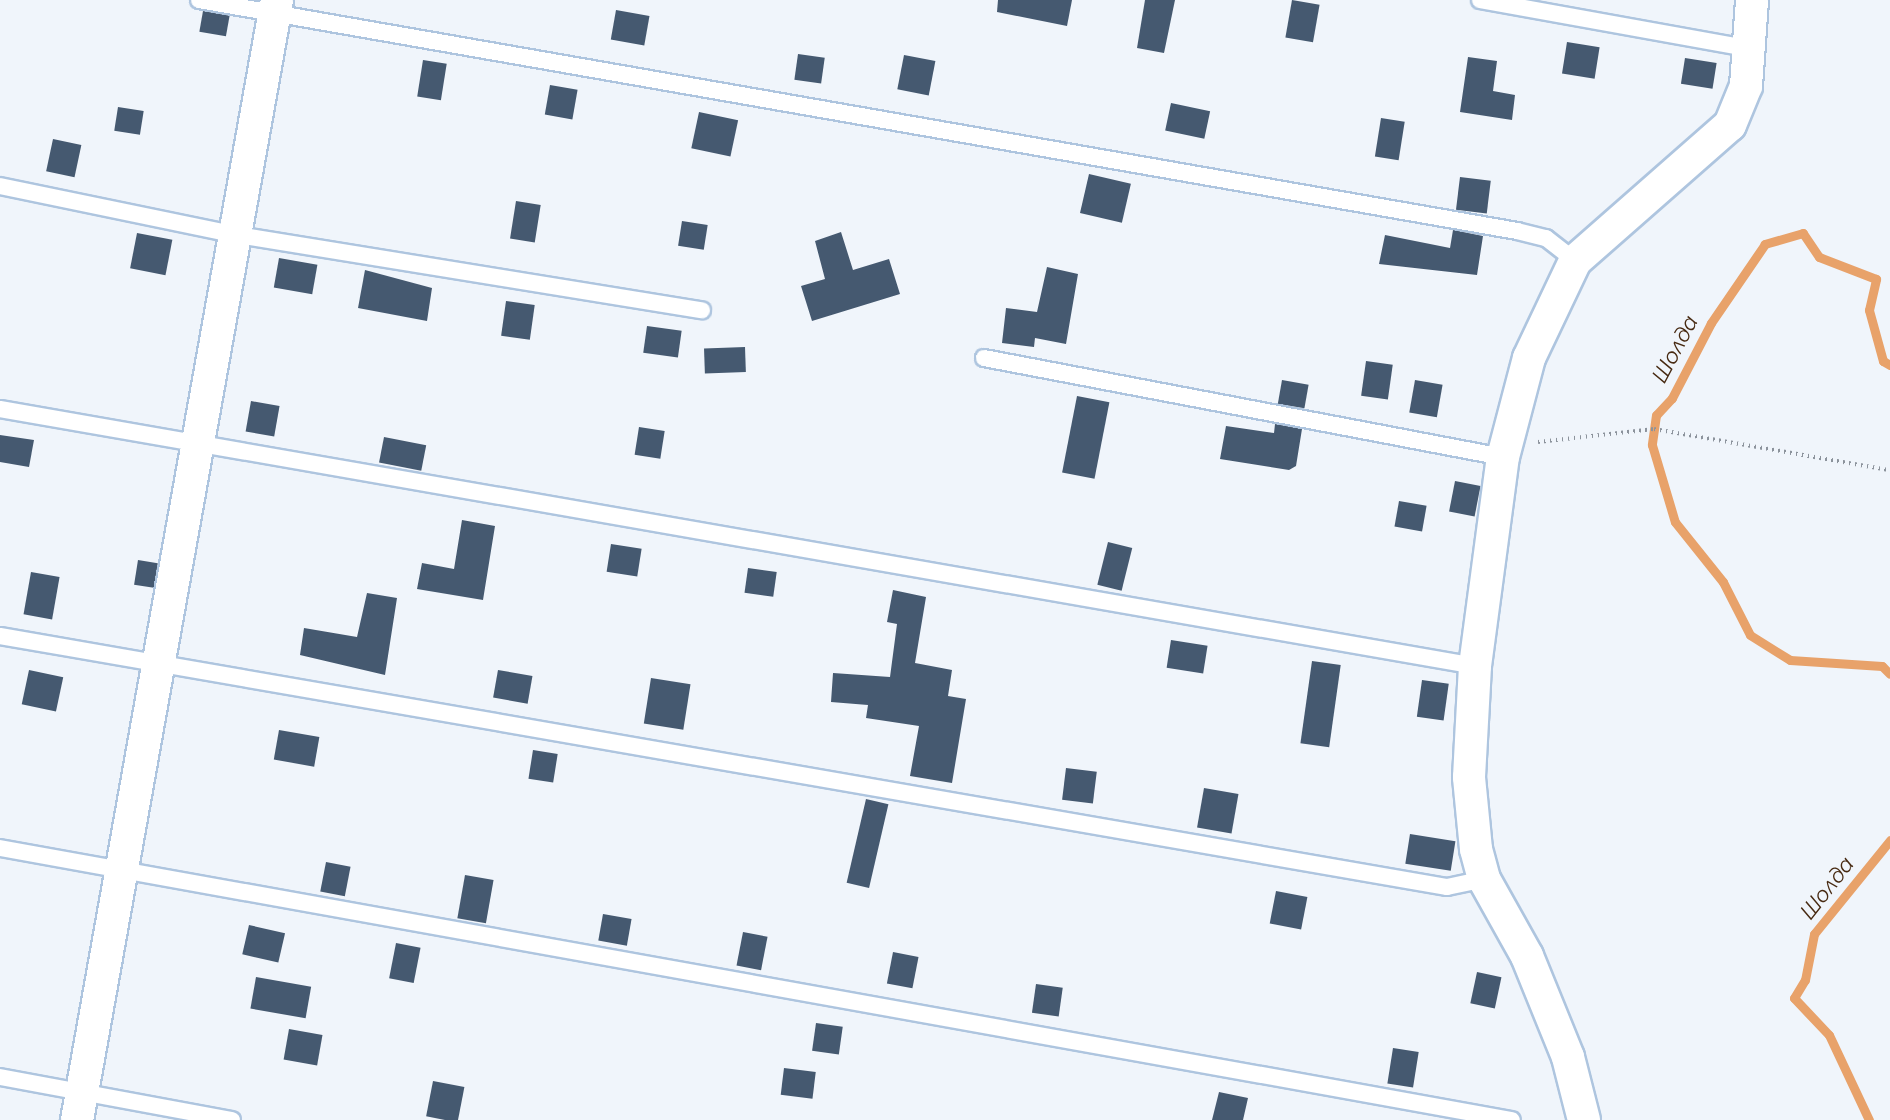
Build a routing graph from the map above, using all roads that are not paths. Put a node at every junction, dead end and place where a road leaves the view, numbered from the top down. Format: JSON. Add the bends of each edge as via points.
{"nodes":[{"id":1,"x":199,"y":0,"type":"edge"},
{"id":2,"x":1480,"y":0,"type":"edge"},
{"id":3,"x":1752,"y":0,"type":"edge"},
{"id":4,"x":276,"y":8,"type":"edge"},
{"id":5,"x":1752,"y":49,"type":"junction"},
{"id":6,"x":0,"y":186,"type":"edge"},
{"id":7,"x":237,"y":235,"type":"junction"},
{"id":8,"x":1575,"y":261,"type":"junction"},
{"id":9,"x":702,"y":310,"type":"dead end"},
{"id":10,"x":984,"y":358,"type":"dead end"},
{"id":11,"x":0,"y":409,"type":"edge"},
{"id":12,"x":199,"y":447,"type":"junction"},
{"id":13,"x":1504,"y":451,"type":"junction"},
{"id":14,"x":0,"y":636,"type":"edge"},
{"id":15,"x":160,"y":665,"type":"junction"},
{"id":16,"x":1474,"y":666,"type":"junction"},
{"id":17,"x":0,"y":848,"type":"edge"},
{"id":18,"x":122,"y":869,"type":"junction"},
{"id":19,"x":1484,"y":879,"type":"junction"},
{"id":20,"x":0,"y":1077,"type":"edge"},
{"id":21,"x":80,"y":1107,"type":"edge"},
{"id":22,"x":232,"y":1120,"type":"edge"},
{"id":23,"x":1512,"y":1120,"type":"edge"},
{"id":24,"x":1584,"y":1120,"type":"edge"}],
"edges":[{"from":1,"to":4,"type":"lane"},
{"from":2,"to":5,"type":"lane"},
{"from":3,"to":5,"type":"street"},
{"from":4,"to":7,"type":"street"},
{"from":4,"to":8,"type":"lane","via":[[1517,231],[1546,238]]},
{"from":5,"to":8,"type":"street","via":[[1746,86],[1730,124]]},
{"from":6,"to":7,"type":"lane"},
{"from":7,"to":9,"type":"lane"},
{"from":7,"to":12,"type":"street"},
{"from":8,"to":13,"type":"street","via":[[1529,358]]},
{"from":10,"to":13,"type":"lane"},
{"from":11,"to":12,"type":"lane"},
{"from":12,"to":15,"type":"street"},
{"from":12,"to":16,"type":"lane"},
{"from":13,"to":16,"type":"street"},
{"from":14,"to":15,"type":"lane"},
{"from":15,"to":18,"type":"street"},
{"from":15,"to":19,"type":"lane","via":[[1447,887]]},
{"from":16,"to":19,"type":"street","via":[[1469,777]]},
{"from":17,"to":18,"type":"lane"},
{"from":18,"to":21,"type":"street"},
{"from":18,"to":23,"type":"lane"},
{"from":19,"to":24,"type":"street","via":[[1527,956],[1569,1057]]},
{"from":20,"to":21,"type":"lane"},
{"from":21,"to":22,"type":"lane"}]}
